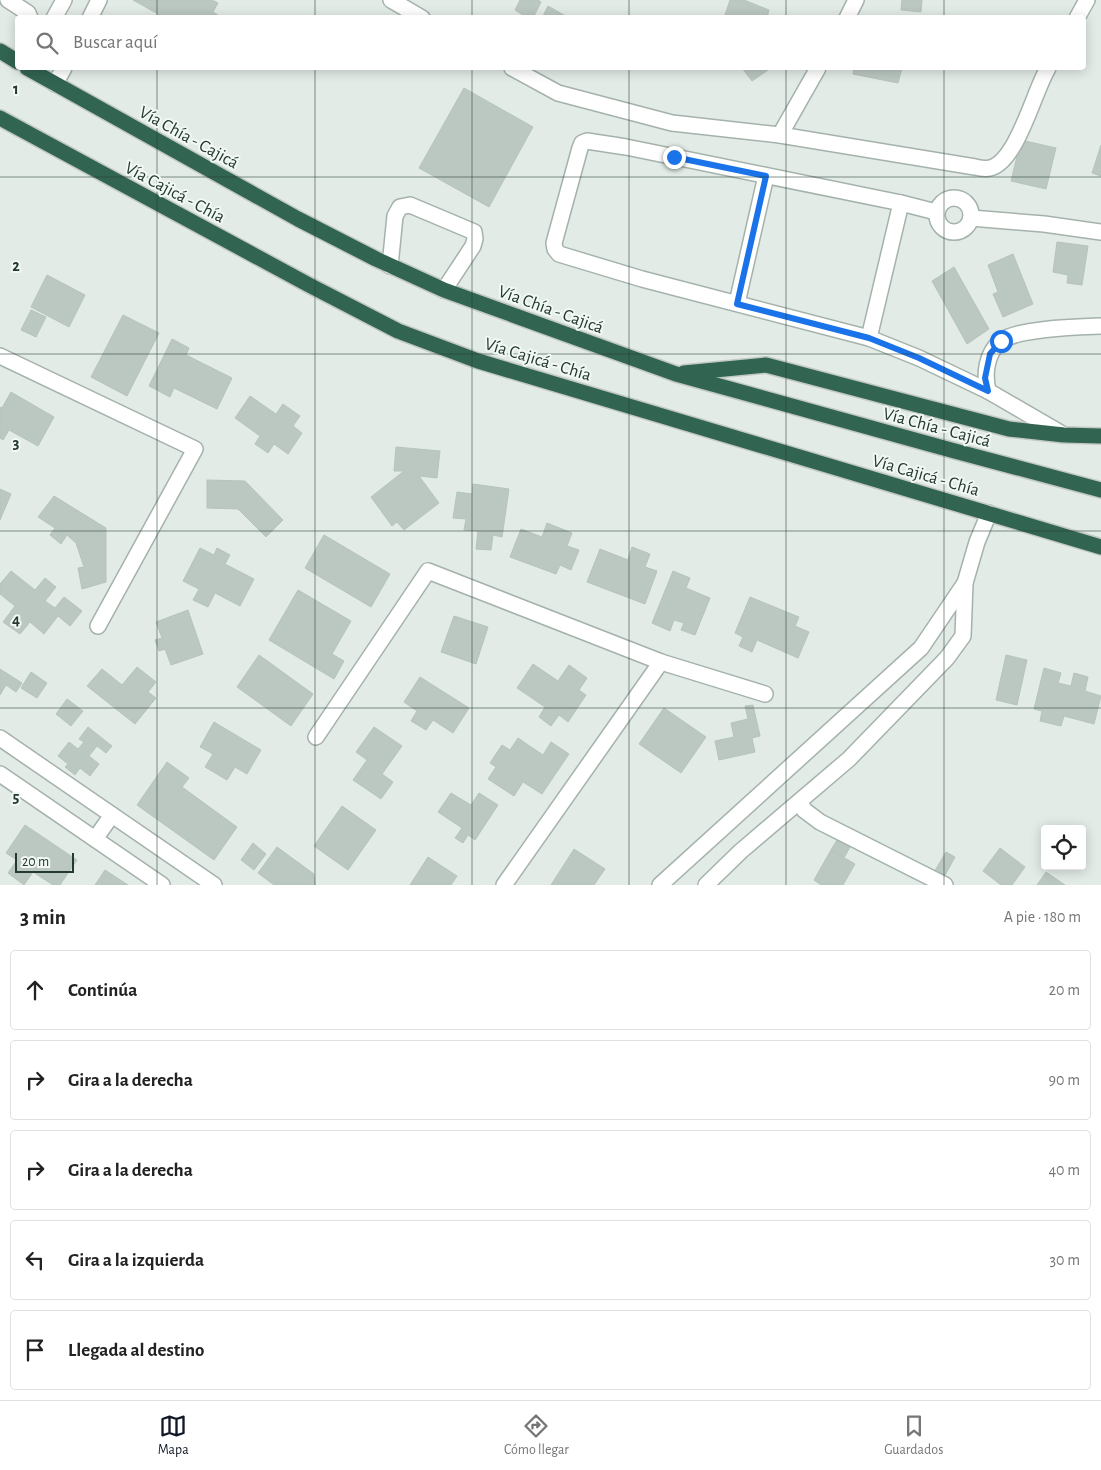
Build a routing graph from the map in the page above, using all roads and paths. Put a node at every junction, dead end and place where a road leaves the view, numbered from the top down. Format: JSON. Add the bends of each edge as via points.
{"nodes":[{"id":1,"x":8,"y":0,"type":"edge"},
{"id":2,"x":64,"y":0,"type":"edge"},
{"id":3,"x":99,"y":0,"type":"edge"},
{"id":4,"x":391,"y":0,"type":"edge"},
{"id":5,"x":856,"y":0,"type":"edge"},
{"id":6,"x":1088,"y":0,"type":"edge"},
{"id":7,"x":29,"y":15,"type":"edge"},
{"id":8,"x":56,"y":15,"type":"edge"},
{"id":9,"x":92,"y":15,"type":"edge"},
{"id":10,"x":417,"y":15,"type":"edge"},
{"id":11,"x":848,"y":15,"type":"edge"},
{"id":12,"x":1079,"y":15,"type":"edge"},
{"id":13,"x":0,"y":51,"type":"edge"},
{"id":14,"x":15,"y":60,"type":"edge"},
{"id":15,"x":30,"y":70,"type":"edge"},
{"id":16,"x":63,"y":70,"type":"edge"},
{"id":17,"x":516,"y":70,"type":"edge"},
{"id":18,"x":817,"y":70,"type":"edge"},
{"id":19,"x":1047,"y":70,"type":"edge"},
{"id":20,"x":55,"y":84,"type":"junction"},
{"id":21,"x":0,"y":118,"type":"edge"},
{"id":22,"x":780,"y":135,"type":"junction"},
{"id":23,"x":766,"y":176,"type":"junction"},
{"id":24,"x":901,"y":203,"type":"junction"},
{"id":25,"x":936,"y":212,"type":"junction"},
{"id":26,"x":971,"y":218,"type":"junction"},
{"id":27,"x":1101,"y":232,"type":"edge"},
{"id":28,"x":390,"y":266,"type":"junction"},
{"id":29,"x":444,"y":290,"type":"junction"},
{"id":30,"x":737,"y":304,"type":"junction"},
{"id":31,"x":1101,"y":326,"type":"edge"},
{"id":32,"x":869,"y":338,"type":"junction"},
{"id":33,"x":0,"y":356,"type":"edge"},
{"id":34,"x":676,"y":374,"type":"junction"},
{"id":35,"x":988,"y":391,"type":"junction"},
{"id":36,"x":1064,"y":435,"type":"junction"},
{"id":37,"x":1101,"y":436,"type":"edge"},
{"id":38,"x":1101,"y":490,"type":"edge"},
{"id":39,"x":989,"y":513,"type":"junction"},
{"id":40,"x":1101,"y":547,"type":"edge"},
{"id":41,"x":966,"y":583,"type":"junction"},
{"id":42,"x":98,"y":626,"type":"dead end"},
{"id":43,"x":661,"y":662,"type":"junction"},
{"id":44,"x":765,"y":694,"type":"dead end"},
{"id":45,"x":316,"y":737,"type":"dead end"},
{"id":46,"x":0,"y":738,"type":"edge"},
{"id":47,"x":1,"y":776,"type":"edge"},
{"id":48,"x":800,"y":801,"type":"junction"},
{"id":49,"x":112,"y":814,"type":"junction"},
{"id":50,"x":95,"y":839,"type":"junction"},
{"id":51,"x":162,"y":885,"type":"edge"},
{"id":52,"x":214,"y":885,"type":"edge"},
{"id":53,"x":504,"y":885,"type":"edge"},
{"id":54,"x":660,"y":885,"type":"edge"},
{"id":55,"x":706,"y":885,"type":"edge"},
{"id":56,"x":946,"y":885,"type":"edge"}],
"edges":[{"from":1,"to":7,"type":"street"},
{"from":2,"to":8,"type":"street"},
{"from":3,"to":9,"type":"street"},
{"from":4,"to":10,"type":"street"},
{"from":5,"to":11,"type":"street"},
{"from":6,"to":12,"type":"street"},
{"from":13,"to":14,"type":"highway"},
{"from":15,"to":20,"type":"highway","name":"Vía Chía - Cajicá"},
{"from":16,"to":20,"type":"street"},
{"from":17,"to":22,"type":"street","via":[[558,93],[672,123]]},
{"from":18,"to":22,"type":"street"},
{"from":19,"to":22,"type":"street","via":[[1013,148],[991,168]]},
{"from":20,"to":28,"type":"highway","name":"Vía Chía - Cajicá","via":[[298,219]]},
{"from":21,"to":39,"type":"highway","name":"Vía Cajicá - Chía","via":[[398,330],[478,361]]},
{"from":23,"to":24,"type":"street"},
{"from":23,"to":30,"type":"street"},
{"from":23,"to":30,"type":"street","via":[[587,141],[580,148],[554,243],[559,254]]},
{"from":24,"to":25,"type":"street"},
{"from":24,"to":32,"type":"street"},
{"from":25,"to":26,"type":"street","via":[[938,223],[951,232],[966,227]]},
{"from":25,"to":26,"type":"street","via":[[948,198],[956,198],[965,201]]},
{"from":26,"to":27,"type":"street"},
{"from":28,"to":29,"type":"highway","name":"Vía Chía - Cajicá"},
{"from":28,"to":29,"type":"street","via":[[395,216],[400,207],[410,205],[474,232],[473,246]]},
{"from":29,"to":34,"type":"highway","name":"Vía Chía - Cajicá"},
{"from":30,"to":32,"type":"street"},
{"from":31,"to":35,"type":"street","via":[[1063,327],[1016,334],[1001,341],[990,354],[985,378]]},
{"from":32,"to":35,"type":"street"},
{"from":33,"to":42,"type":"street","via":[[196,449]]},
{"from":34,"to":36,"type":"highway","via":[[766,365],[1009,429]]},
{"from":34,"to":38,"type":"highway","name":"Vía Chía - Cajicá"},
{"from":35,"to":36,"type":"street"},
{"from":36,"to":37,"type":"highway"},
{"from":39,"to":40,"type":"highway","name":"Vía Cajicá - Chía"},
{"from":39,"to":41,"type":"street"},
{"from":41,"to":48,"type":"street","via":[[963,636],[947,658],[849,759]]},
{"from":41,"to":54,"type":"street","via":[[921,648]]},
{"from":43,"to":44,"type":"street"},
{"from":43,"to":45,"type":"street","via":[[428,571]]},
{"from":43,"to":53,"type":"street"},
{"from":46,"to":49,"type":"street"},
{"from":47,"to":50,"type":"street"},
{"from":48,"to":55,"type":"street"},
{"from":48,"to":56,"type":"street","via":[[804,810],[820,822]]},
{"from":49,"to":50,"type":"street"},
{"from":49,"to":52,"type":"street"},
{"from":50,"to":51,"type":"street"}]}
